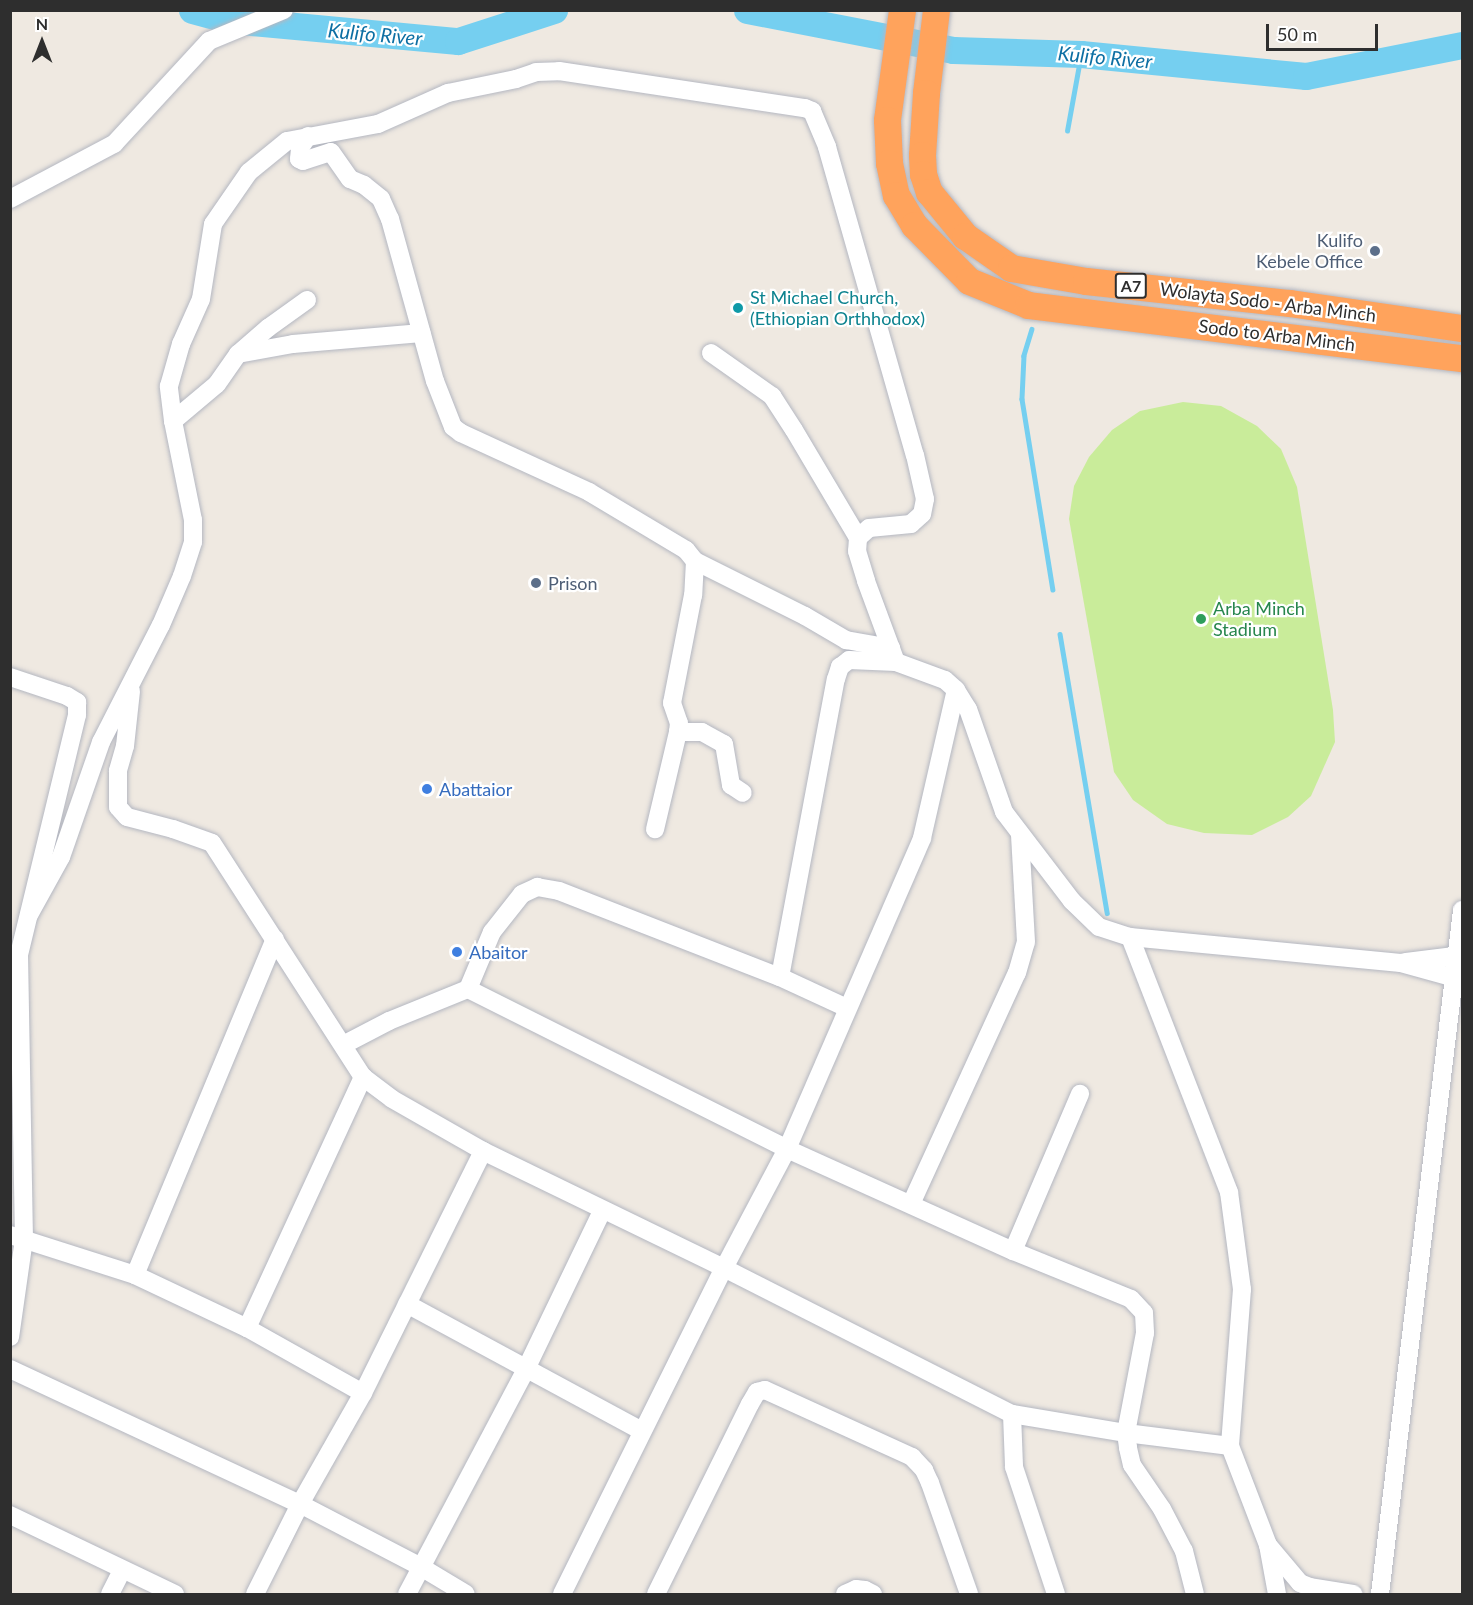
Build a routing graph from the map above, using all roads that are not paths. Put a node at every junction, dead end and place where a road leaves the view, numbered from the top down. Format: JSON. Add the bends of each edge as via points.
{"nodes":[{"id":1,"x":284,"y":10,"type":"edge"},
{"id":2,"x":902,"y":10,"type":"edge"},
{"id":3,"x":936,"y":10,"type":"edge"},
{"id":4,"x":308,"y":136,"type":"junction"},
{"id":5,"x":10,"y":199,"type":"edge"},
{"id":6,"x":307,"y":300,"type":"dead end"},
{"id":7,"x":1290,"y":303,"type":"junction"},
{"id":8,"x":1462,"y":328,"type":"edge"},
{"id":9,"x":422,"y":333,"type":"junction"},
{"id":10,"x":1285,"y":335,"type":"junction"},
{"id":11,"x":711,"y":353,"type":"dead end"},
{"id":12,"x":237,"y":354,"type":"junction"},
{"id":13,"x":1462,"y":358,"type":"edge"},
{"id":14,"x":173,"y":421,"type":"junction"},
{"id":15,"x":858,"y":538,"type":"junction"},
{"id":16,"x":694,"y":561,"type":"junction"},
{"id":17,"x":893,"y":655,"type":"junction"},
{"id":18,"x":10,"y":677,"type":"edge"},
{"id":19,"x":133,"y":677,"type":"junction"},
{"id":20,"x":956,"y":690,"type":"junction"},
{"id":21,"x":678,"y":732,"type":"junction"},
{"id":22,"x":743,"y":793,"type":"dead end"},
{"id":23,"x":656,"y":829,"type":"dead end"},
{"id":24,"x":1020,"y":834,"type":"junction"},
{"id":25,"x":1462,"y":909,"type":"edge"},
{"id":26,"x":29,"y":915,"type":"junction"},
{"id":27,"x":1130,"y":937,"type":"junction"},
{"id":28,"x":275,"y":939,"type":"junction"},
{"id":29,"x":15,"y":952,"type":"edge"},
{"id":30,"x":1460,"y":954,"type":"edge"},
{"id":31,"x":1401,"y":963,"type":"junction"},
{"id":32,"x":780,"y":977,"type":"junction"},
{"id":33,"x":1459,"y":979,"type":"edge"},
{"id":34,"x":468,"y":989,"type":"junction"},
{"id":35,"x":847,"y":1008,"type":"junction"},
{"id":36,"x":343,"y":1045,"type":"junction"},
{"id":37,"x":363,"y":1077,"type":"junction"},
{"id":38,"x":17,"y":1092,"type":"edge"},
{"id":39,"x":1080,"y":1094,"type":"dead end"},
{"id":40,"x":787,"y":1149,"type":"junction"},
{"id":41,"x":483,"y":1151,"type":"junction"},
{"id":42,"x":911,"y":1204,"type":"junction"},
{"id":43,"x":602,"y":1211,"type":"junction"},
{"id":44,"x":17,"y":1237,"type":"edge"},
{"id":45,"x":1014,"y":1251,"type":"junction"},
{"id":46,"x":724,"y":1268,"type":"junction"},
{"id":47,"x":135,"y":1275,"type":"junction"},
{"id":48,"x":407,"y":1304,"type":"junction"},
{"id":49,"x":247,"y":1328,"type":"junction"},
{"id":50,"x":10,"y":1337,"type":"edge"},
{"id":51,"x":10,"y":1369,"type":"edge"},
{"id":52,"x":526,"y":1369,"type":"junction"},
{"id":53,"x":363,"y":1393,"type":"junction"},
{"id":54,"x":1012,"y":1414,"type":"junction"},
{"id":55,"x":642,"y":1431,"type":"junction"},
{"id":56,"x":1126,"y":1433,"type":"junction"},
{"id":57,"x":1230,"y":1446,"type":"junction"},
{"id":58,"x":300,"y":1504,"type":"junction"},
{"id":59,"x":10,"y":1515,"type":"edge"},
{"id":60,"x":1268,"y":1545,"type":"junction"},
{"id":61,"x":422,"y":1567,"type":"junction"},
{"id":62,"x":122,"y":1570,"type":"junction"},
{"id":63,"x":110,"y":1594,"type":"edge"},
{"id":64,"x":175,"y":1594,"type":"edge"},
{"id":65,"x":255,"y":1594,"type":"edge"},
{"id":66,"x":407,"y":1594,"type":"edge"},
{"id":67,"x":466,"y":1594,"type":"edge"},
{"id":68,"x":562,"y":1594,"type":"edge"},
{"id":69,"x":656,"y":1594,"type":"edge"},
{"id":70,"x":845,"y":1594,"type":"edge"},
{"id":71,"x":873,"y":1594,"type":"edge"},
{"id":72,"x":969,"y":1594,"type":"edge"},
{"id":73,"x":1056,"y":1594,"type":"edge"},
{"id":74,"x":1196,"y":1594,"type":"edge"},
{"id":75,"x":1277,"y":1594,"type":"edge"},
{"id":76,"x":1353,"y":1594,"type":"edge"},
{"id":77,"x":1380,"y":1594,"type":"edge"}],
"edges":[{"from":1,"to":5,"type":"street","via":[[209,41],[114,144]]},
{"from":2,"to":10,"type":"highway","name":"Sodo to Arba Minch","number":"A7","via":[[887,120],[889,162],[896,195],[914,225],[969,281],[1028,305]]},
{"from":3,"to":7,"type":"highway","name":"Wolayta Sodo - Arba Minch","number":"A7","via":[[926,93],[923,174],[929,192],[965,236],[1011,268],[1086,281]]},
{"from":4,"to":9,"type":"street","via":[[300,148],[299,159],[332,152],[350,179],[381,199]]},
{"from":4,"to":14,"type":"street","via":[[287,141],[249,172],[213,224],[201,299],[169,386]]},
{"from":4,"to":15,"type":"street","via":[[378,124],[448,93],[536,72],[604,77],[812,111],[827,147],[925,499],[922,514],[911,524],[869,528]]},
{"from":6,"to":12,"type":"street"},
{"from":7,"to":8,"type":"highway","name":"Wolayta Sodo - Arba Minch","number":"A7"},
{"from":7,"to":10,"type":"highway"},
{"from":9,"to":12,"type":"street","via":[[293,344]]},
{"from":9,"to":16,"type":"street","via":[[448,418],[461,433],[589,492],[686,550]]},
{"from":10,"to":13,"type":"highway","name":"Sodo to Arba Minch","number":"A7"},
{"from":11,"to":15,"type":"street","via":[[772,396]]},
{"from":12,"to":14,"type":"street","via":[[217,384]]},
{"from":14,"to":19,"type":"street","via":[[193,520],[193,542],[161,625]]},
{"from":15,"to":17,"type":"street","via":[[857,551]]},
{"from":16,"to":17,"type":"street","via":[[846,640]]},
{"from":16,"to":21,"type":"street","via":[[693,595],[672,703]]},
{"from":17,"to":20,"type":"street","via":[[945,680]]},
{"from":17,"to":32,"type":"street","via":[[849,660],[840,667]]},
{"from":18,"to":26,"type":"street","via":[[77,702]]},
{"from":19,"to":26,"type":"street","via":[[101,742],[61,857]]},
{"from":19,"to":28,"type":"street","via":[[118,771],[118,807],[127,817],[212,843]]},
{"from":20,"to":24,"type":"street","via":[[968,709],[1004,812]]},
{"from":20,"to":35,"type":"street","via":[[922,838]]},
{"from":21,"to":22,"type":"street","via":[[702,732],[724,744],[731,786]]},
{"from":21,"to":23,"type":"street"},
{"from":24,"to":27,"type":"street","via":[[1072,901],[1099,927]]},
{"from":24,"to":42,"type":"street","via":[[1026,942],[1017,973]]},
{"from":25,"to":30,"type":"street"},
{"from":26,"to":29,"type":"street"},
{"from":27,"to":31,"type":"street"},
{"from":27,"to":57,"type":"street","via":[[1229,1192],[1242,1289]]},
{"from":28,"to":36,"type":"street"},
{"from":28,"to":47,"type":"street"},
{"from":29,"to":38,"type":"street"},
{"from":30,"to":31,"type":"street"},
{"from":30,"to":33,"type":"street"},
{"from":31,"to":33,"type":"street"},
{"from":32,"to":34,"type":"street","via":[[559,891],[537,887],[522,894],[492,932]]},
{"from":32,"to":35,"type":"street"},
{"from":33,"to":77,"type":"street"},
{"from":34,"to":36,"type":"street","via":[[389,1021]]},
{"from":34,"to":40,"type":"street"},
{"from":35,"to":40,"type":"street"},
{"from":36,"to":37,"type":"street"},
{"from":37,"to":41,"type":"street","via":[[392,1099]]},
{"from":37,"to":49,"type":"street"},
{"from":38,"to":44,"type":"street"},
{"from":39,"to":45,"type":"street"},
{"from":40,"to":42,"type":"street"},
{"from":40,"to":46,"type":"street"},
{"from":41,"to":43,"type":"street"},
{"from":41,"to":48,"type":"street"},
{"from":42,"to":45,"type":"street"},
{"from":43,"to":46,"type":"street"},
{"from":43,"to":52,"type":"street"},
{"from":44,"to":47,"type":"street"},
{"from":44,"to":50,"type":"street"},
{"from":45,"to":56,"type":"street","via":[[1131,1299],[1143,1313],[1145,1333]]},
{"from":46,"to":54,"type":"street"},
{"from":46,"to":55,"type":"street"},
{"from":47,"to":49,"type":"street"},
{"from":48,"to":52,"type":"street"},
{"from":48,"to":53,"type":"street"},
{"from":49,"to":53,"type":"street"},
{"from":51,"to":58,"type":"street"},
{"from":52,"to":55,"type":"street"},
{"from":52,"to":61,"type":"street"},
{"from":53,"to":58,"type":"street"},
{"from":54,"to":56,"type":"street"},
{"from":54,"to":73,"type":"street","via":[[1014,1467]]},
{"from":55,"to":68,"type":"street"},
{"from":56,"to":57,"type":"street"},
{"from":56,"to":74,"type":"street","via":[[1132,1465],[1184,1551]]},
{"from":57,"to":60,"type":"street"},
{"from":58,"to":61,"type":"street"},
{"from":58,"to":65,"type":"street"},
{"from":59,"to":62,"type":"street"},
{"from":60,"to":75,"type":"street"},
{"from":60,"to":76,"type":"street","via":[[1300,1583]]},
{"from":61,"to":66,"type":"street"},
{"from":61,"to":67,"type":"street"},
{"from":62,"to":63,"type":"street"},
{"from":62,"to":64,"type":"street"},
{"from":69,"to":72,"type":"street","via":[[750,1404],[757,1392],[765,1390],[912,1457],[930,1482]]},
{"from":70,"to":71,"type":"street","via":[[856,1589]]}]}
